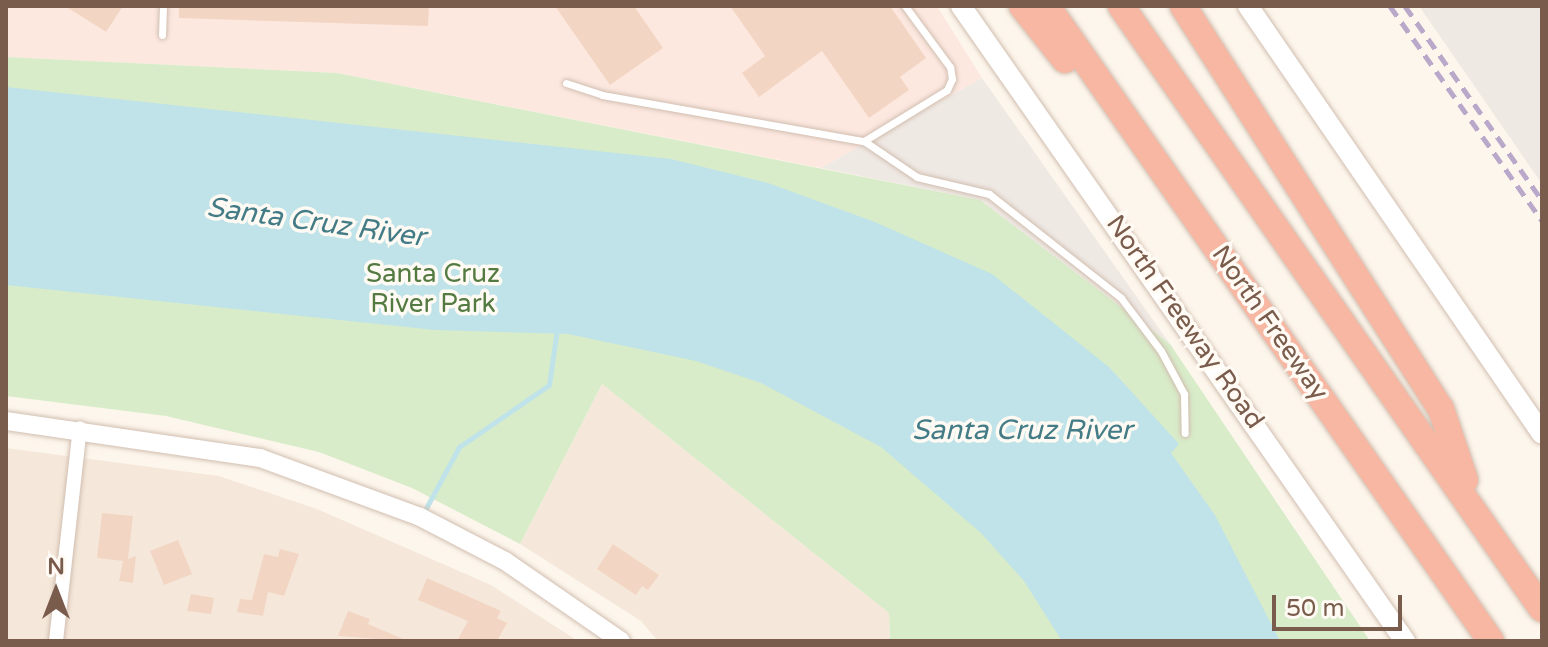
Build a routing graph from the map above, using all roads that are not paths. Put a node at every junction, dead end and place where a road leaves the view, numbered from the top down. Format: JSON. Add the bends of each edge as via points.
{"nodes":[{"id":1,"x":163,"y":6,"type":"edge"},
{"id":2,"x":905,"y":6,"type":"edge"},
{"id":3,"x":961,"y":6,"type":"edge"},
{"id":4,"x":1022,"y":6,"type":"edge"},
{"id":5,"x":1047,"y":6,"type":"edge"},
{"id":6,"x":1121,"y":6,"type":"edge"},
{"id":7,"x":1183,"y":6,"type":"edge"},
{"id":8,"x":1248,"y":6,"type":"edge"},
{"id":9,"x":162,"y":35,"type":"dead end"},
{"id":10,"x":566,"y":83,"type":"dead end"},
{"id":11,"x":864,"y":141,"type":"junction"},
{"id":12,"x":1251,"y":296,"type":"junction"},
{"id":13,"x":6,"y":421,"type":"edge"},
{"id":14,"x":80,"y":428,"type":"junction"},
{"id":15,"x":1185,"y":433,"type":"dead end"},
{"id":16,"x":1542,"y":434,"type":"edge"},
{"id":17,"x":1474,"y":506,"type":"junction"},
{"id":18,"x":1542,"y":609,"type":"edge"},
{"id":19,"x":56,"y":641,"type":"edge"},
{"id":20,"x":621,"y":641,"type":"edge"},
{"id":21,"x":1405,"y":641,"type":"edge"},
{"id":22,"x":1491,"y":641,"type":"edge"}],
"edges":[{"from":1,"to":9,"type":"lane"},
{"from":2,"to":11,"type":"lane","via":[[952,79],[947,90]]},
{"from":3,"to":21,"type":"main road","name":"North Freeway Road"},
{"from":4,"to":12,"type":"highway"},
{"from":5,"to":12,"type":"highway","name":"North Freeway"},
{"from":6,"to":17,"type":"highway"},
{"from":7,"to":17,"type":"highway","via":[[1441,409]]},
{"from":8,"to":16,"type":"main road"},
{"from":10,"to":11,"type":"lane","via":[[602,95]]},
{"from":11,"to":15,"type":"lane","via":[[896,168],[917,177],[989,194],[1121,298],[1161,351],[1184,394]]},
{"from":12,"to":22,"type":"highway","name":"North Freeway"},
{"from":13,"to":14,"type":"street"},
{"from":14,"to":19,"type":"street"},
{"from":14,"to":20,"type":"street","via":[[260,458],[420,517],[505,561]]},
{"from":17,"to":18,"type":"highway"}]}
